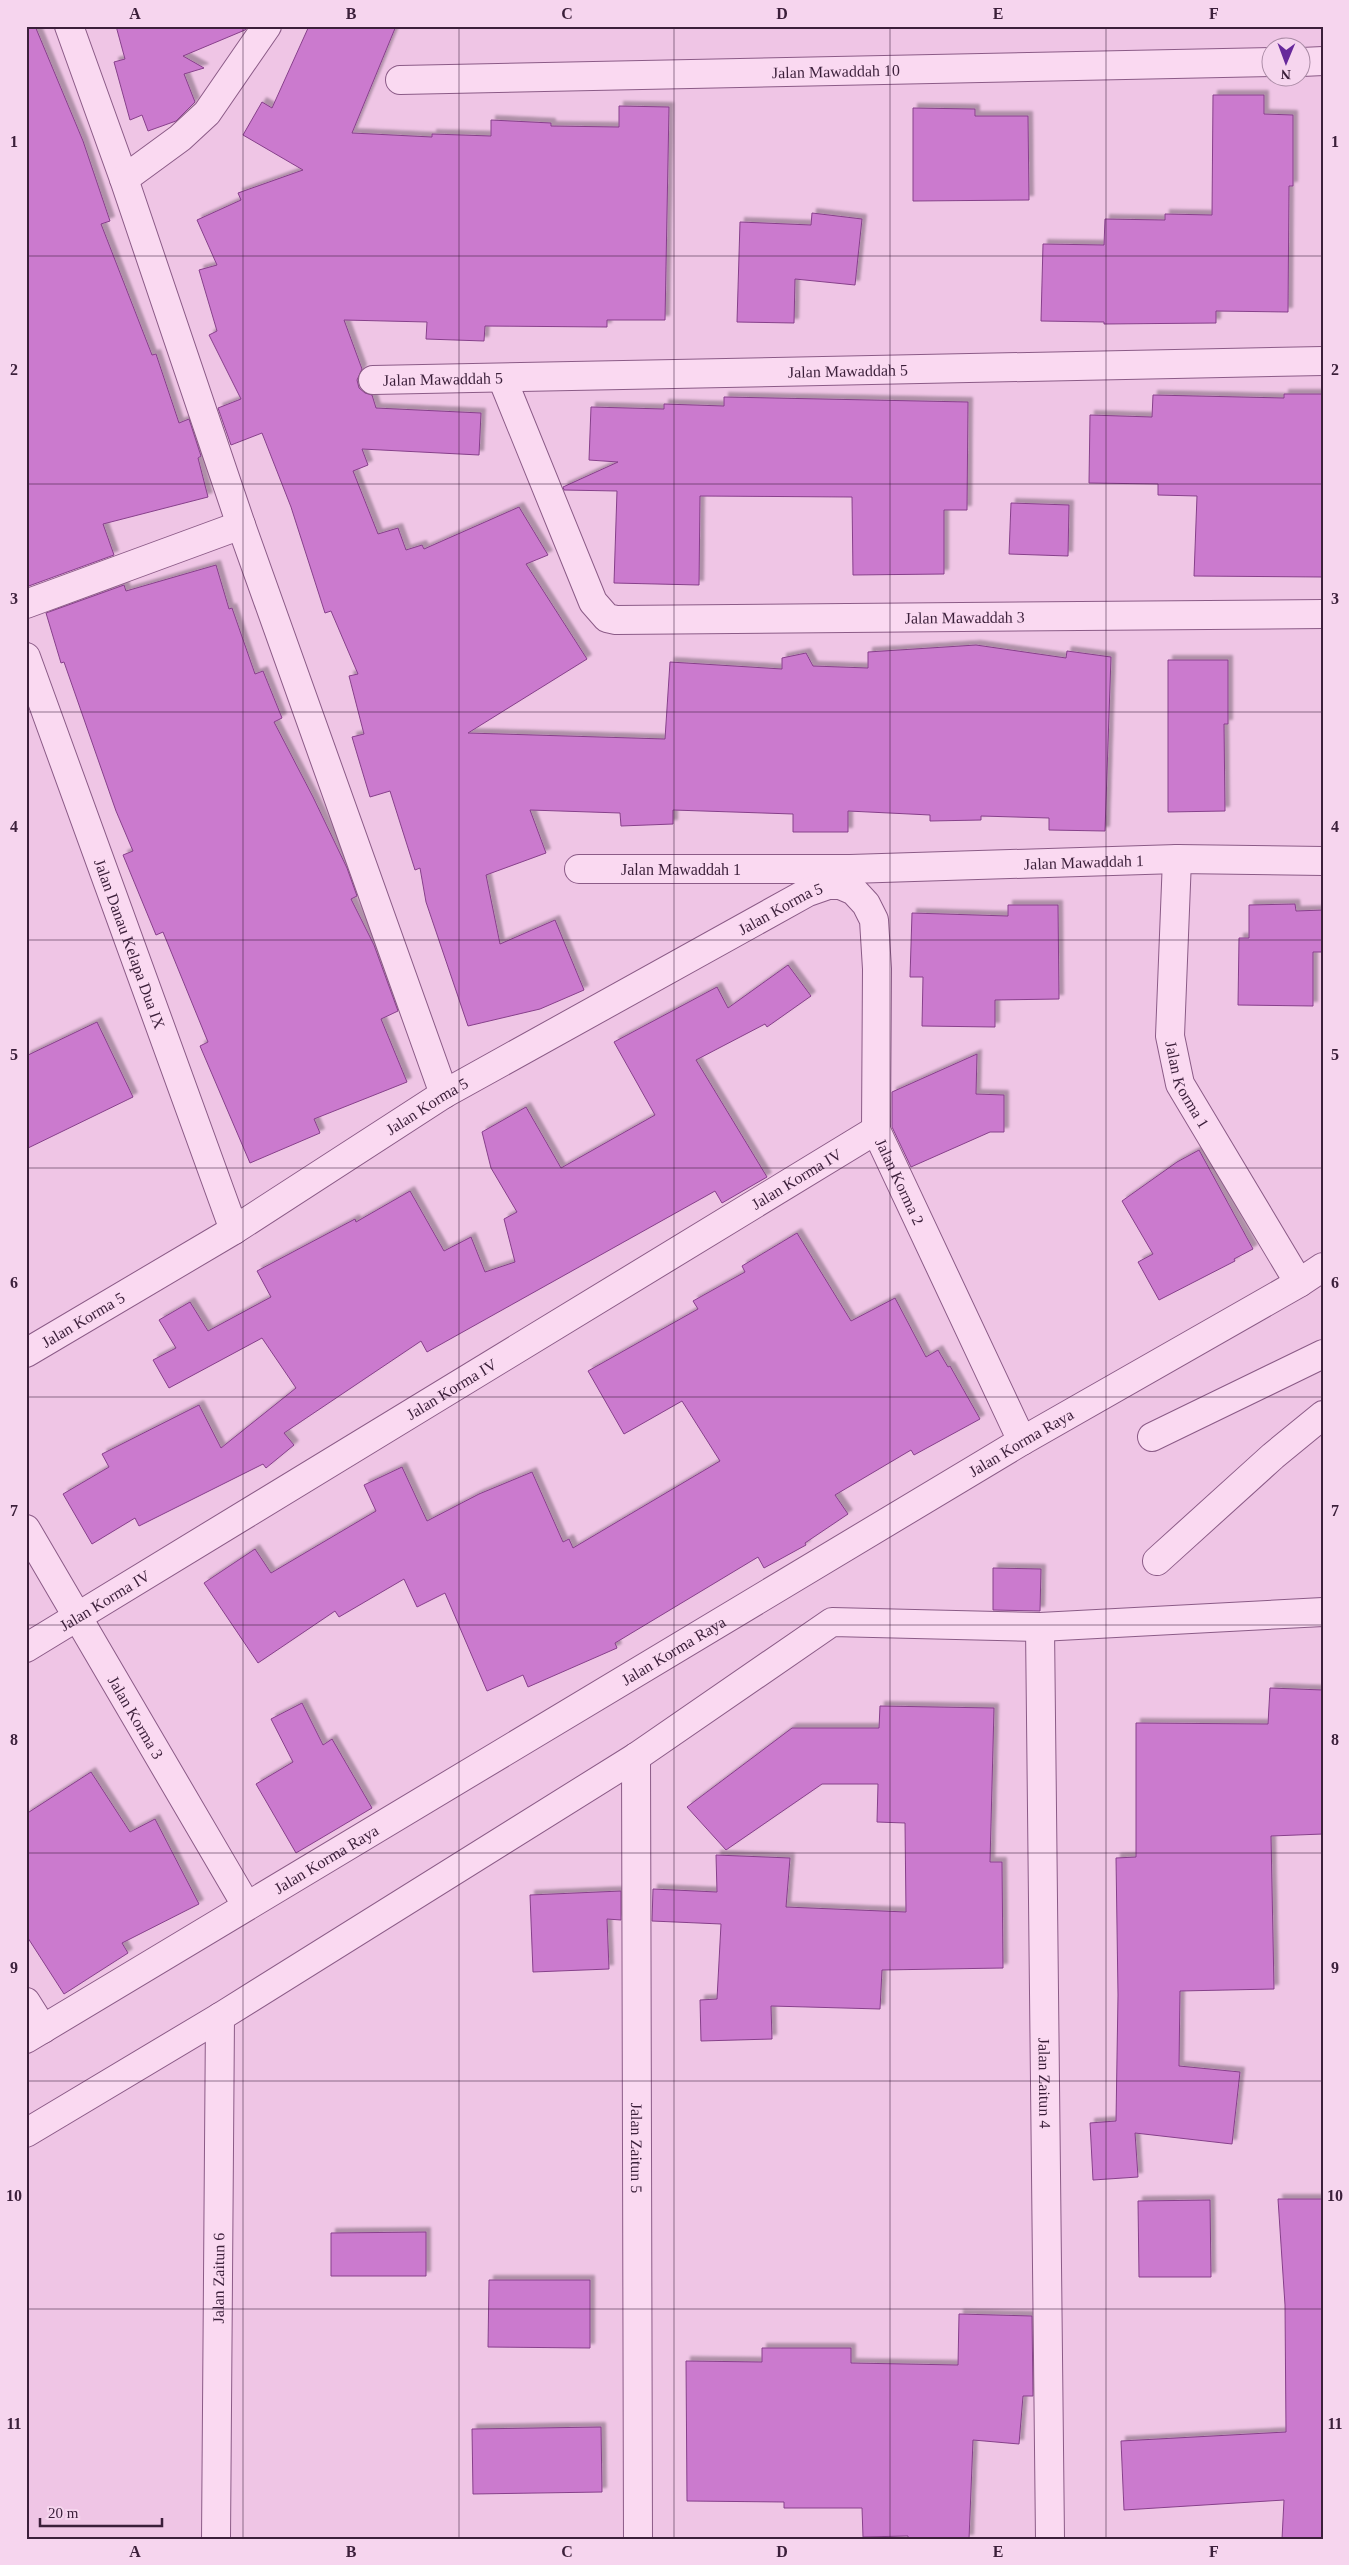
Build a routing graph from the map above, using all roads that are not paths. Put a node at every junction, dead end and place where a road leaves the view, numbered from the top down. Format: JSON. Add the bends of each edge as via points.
{"nodes":[{"id":1,"x":69,"y":26,"type":"edge"},
{"id":2,"x":268,"y":26,"type":"edge"},
{"id":3,"x":1262,"y":62,"type":"edge"},
{"id":4,"x":400,"y":80,"type":"dead end"},
{"id":5,"x":124,"y":179,"type":"junction"},
{"id":6,"x":1323,"y":360,"type":"edge"},
{"id":7,"x":502,"y":378,"type":"junction"},
{"id":8,"x":373,"y":380,"type":"dead end"},
{"id":9,"x":241,"y":526,"type":"junction"},
{"id":10,"x":26,"y":604,"type":"edge"},
{"id":11,"x":1323,"y":614,"type":"edge"},
{"id":12,"x":26,"y":657,"type":"edge"},
{"id":13,"x":1177,"y":859,"type":"junction"},
{"id":14,"x":1323,"y":861,"type":"edge"},
{"id":15,"x":579,"y":869,"type":"dead end"},
{"id":16,"x":843,"y":877,"type":"junction"},
{"id":17,"x":444,"y":1094,"type":"junction"},
{"id":18,"x":876,"y":1130,"type":"junction"},
{"id":19,"x":234,"y":1230,"type":"junction"},
{"id":20,"x":1323,"y":1267,"type":"edge"},
{"id":21,"x":1299,"y":1283,"type":"junction"},
{"id":22,"x":26,"y":1353,"type":"edge"},
{"id":23,"x":1323,"y":1354,"type":"edge"},
{"id":24,"x":1323,"y":1415,"type":"edge"},
{"id":25,"x":1152,"y":1437,"type":"dead end"},
{"id":26,"x":1022,"y":1441,"type":"junction"},
{"id":27,"x":26,"y":1529,"type":"edge"},
{"id":28,"x":1157,"y":1561,"type":"dead end"},
{"id":29,"x":1323,"y":1612,"type":"edge"},
{"id":30,"x":78,"y":1618,"type":"junction"},
{"id":31,"x":1040,"y":1627,"type":"junction"},
{"id":32,"x":26,"y":1648,"type":"edge"},
{"id":33,"x":636,"y":1757,"type":"junction"},
{"id":34,"x":246,"y":1904,"type":"junction"},
{"id":35,"x":26,"y":2002,"type":"edge"},
{"id":36,"x":220,"y":2017,"type":"junction"},
{"id":37,"x":34,"y":2034,"type":"edge"},
{"id":38,"x":26,"y":2133,"type":"edge"},
{"id":39,"x":216,"y":2539,"type":"edge"},
{"id":40,"x":638,"y":2539,"type":"edge"},
{"id":41,"x":1050,"y":2539,"type":"edge"}],
"edges":[{"from":1,"to":5,"type":"street"},
{"from":2,"to":5,"type":"street","via":[[206,113],[180,138]]},
{"from":3,"to":4,"type":"street","name":"Jalan Mawaddah 10"},
{"from":5,"to":9,"type":"street"},
{"from":6,"to":7,"type":"street","name":"Jalan Mawaddah 5"},
{"from":7,"to":8,"type":"street","name":"Jalan Mawaddah 5"},
{"from":7,"to":11,"type":"street","name":"Jalan Mawaddah 3","via":[[593,602],[607,618]]},
{"from":9,"to":10,"type":"street"},
{"from":9,"to":17,"type":"street"},
{"from":12,"to":19,"type":"street","name":"Jalan Danau Kelapa Dua IX"},
{"from":13,"to":14,"type":"street","name":"Jalan Mawaddah 1"},
{"from":13,"to":16,"type":"street","name":"Jalan Mawaddah 1"},
{"from":13,"to":21,"type":"street","name":"Jalan Korma 1","via":[[1170,1036],[1180,1084]]},
{"from":15,"to":16,"type":"street","name":"Jalan Mawaddah 1"},
{"from":16,"to":17,"type":"street","name":"Jalan Korma 5","via":[[808,892]]},
{"from":16,"to":18,"type":"street","name":"Jalan Korma 2","via":[[866,904],[874,920],[877,969]]},
{"from":17,"to":19,"type":"street","name":"Jalan Korma 5"},
{"from":18,"to":26,"type":"street","name":"Jalan Korma 2"},
{"from":18,"to":30,"type":"street","name":"Jalan Korma IV"},
{"from":19,"to":22,"type":"street","name":"Jalan Korma 5"},
{"from":20,"to":21,"type":"street","name":"Jalan Korma Raya"},
{"from":21,"to":26,"type":"street","name":"Jalan Korma Raya"},
{"from":23,"to":25,"type":"street"},
{"from":24,"to":28,"type":"street"},
{"from":26,"to":34,"type":"street","name":"Jalan Korma Raya"},
{"from":27,"to":30,"type":"street","name":"Jalan Korma 3"},
{"from":29,"to":31,"type":"street"},
{"from":30,"to":32,"type":"street","name":"Jalan Korma IV"},
{"from":30,"to":34,"type":"street","name":"Jalan Korma 3"},
{"from":31,"to":33,"type":"street","via":[[832,1622]]},
{"from":31,"to":41,"type":"street","name":"Jalan Zaitun 4"},
{"from":33,"to":36,"type":"street"},
{"from":33,"to":40,"type":"street","name":"Jalan Zaitun 5"},
{"from":34,"to":37,"type":"street","name":"Jalan Korma Raya"},
{"from":35,"to":37,"type":"street"},
{"from":36,"to":38,"type":"street"},
{"from":36,"to":39,"type":"street","name":"Jalan Zaitun 6"}]}
